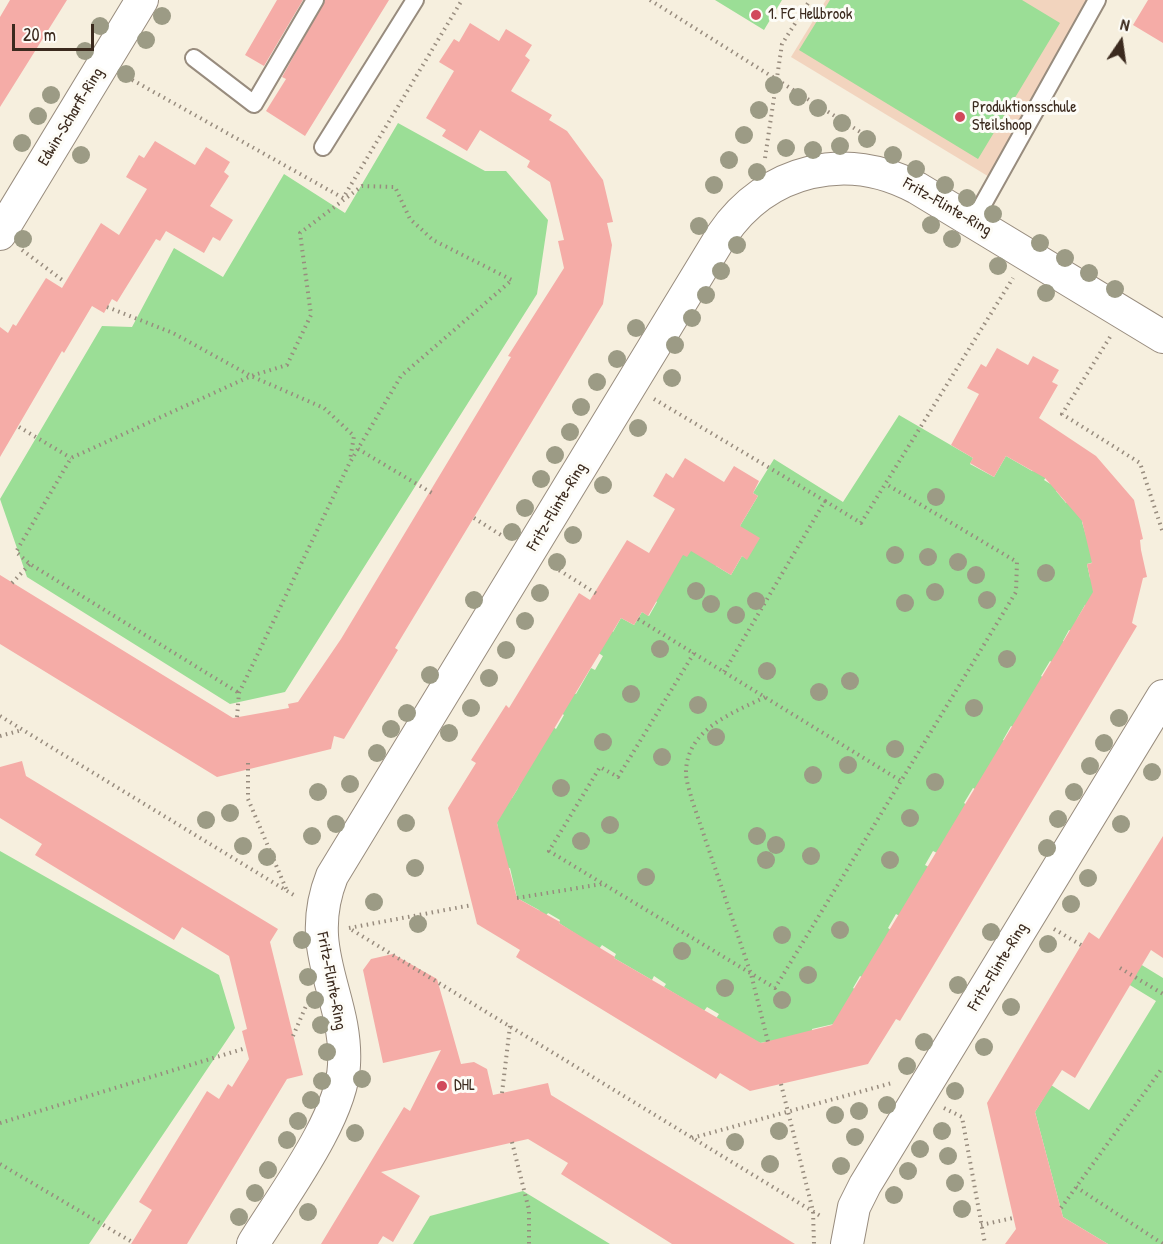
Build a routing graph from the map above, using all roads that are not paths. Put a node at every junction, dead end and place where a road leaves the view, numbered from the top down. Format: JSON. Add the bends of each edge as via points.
{"nodes":[{"id":1,"x":142,"y":0,"type":"edge"},
{"id":2,"x":315,"y":0,"type":"edge"},
{"id":3,"x":415,"y":0,"type":"edge"},
{"id":4,"x":1097,"y":0,"type":"edge"},
{"id":5,"x":194,"y":58,"type":"dead end"},
{"id":6,"x":322,"y":147,"type":"dead end"},
{"id":7,"x":973,"y":222,"type":"junction"},
{"id":8,"x":0,"y":234,"type":"edge"},
{"id":9,"x":1163,"y":337,"type":"edge"},
{"id":10,"x":1163,"y":696,"type":"edge"},
{"id":11,"x":838,"y":1233,"type":"edge"},
{"id":12,"x":253,"y":1244,"type":"edge"}],
"edges":[{"from":1,"to":8,"type":"street","name":"Edwin-Scharff-Ring"},
{"from":2,"to":5,"type":"lane","via":[[254,104]]},
{"from":3,"to":6,"type":"lane"},
{"from":4,"to":7,"type":"lane"},
{"from":7,"to":9,"type":"street","name":"Fritz-Flinte-Ring"},
{"from":7,"to":12,"type":"street","name":"Fritz-Flinte-Ring","via":[[904,181],[858,168],[837,167],[783,180],[759,194],[730,224],[338,866],[321,912],[321,948],[343,1041],[342,1084],[326,1124]]},
{"from":10,"to":11,"type":"street","name":"Fritz-Flinte-Ring"}]}
